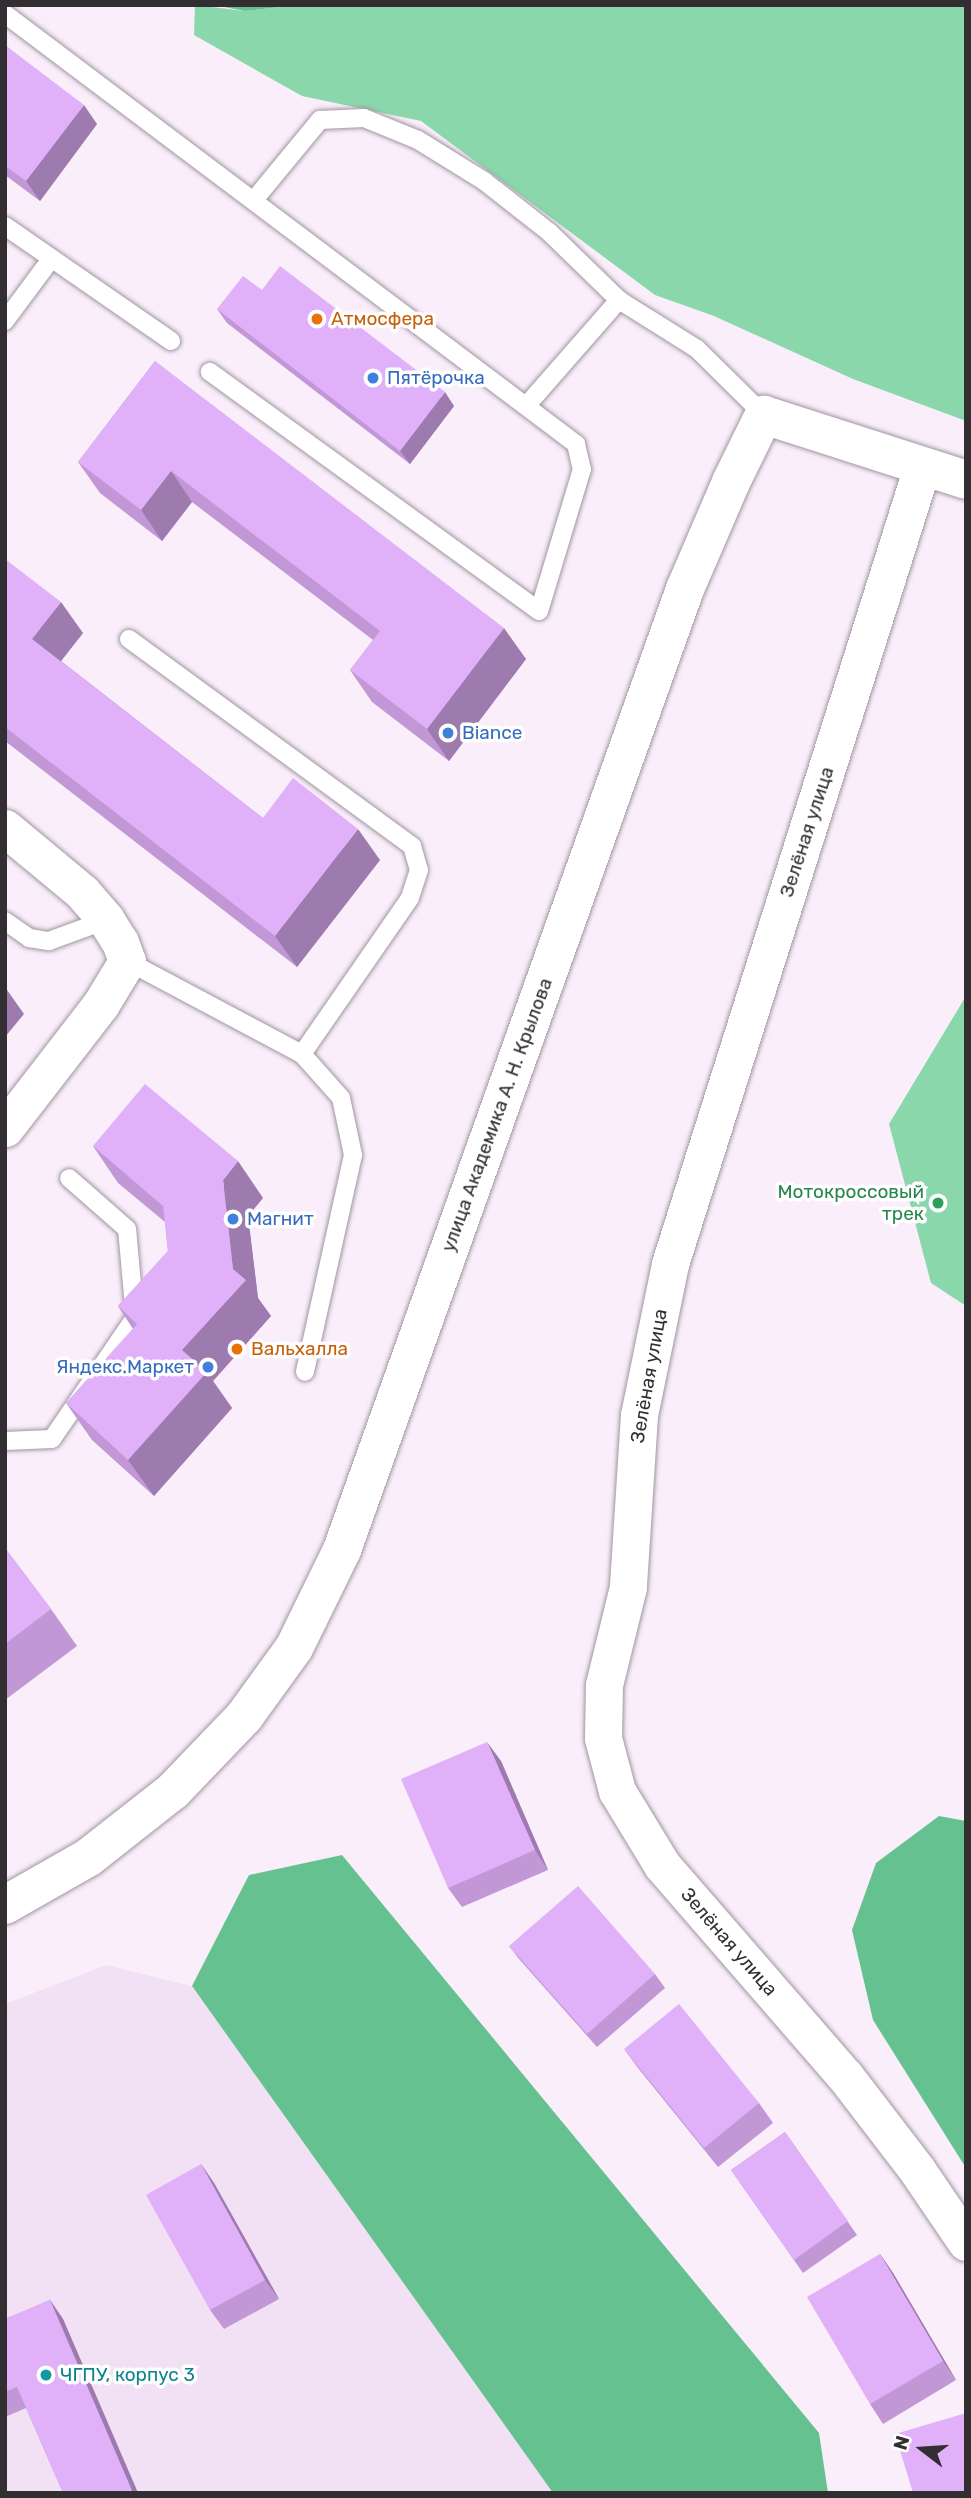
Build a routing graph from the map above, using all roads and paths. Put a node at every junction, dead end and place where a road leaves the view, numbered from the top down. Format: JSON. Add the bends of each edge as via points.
{"nodes":[{"id":1,"x":5,"y":14,"type":"edge"},
{"id":2,"x":254,"y":200,"type":"junction"},
{"id":3,"x":5,"y":226,"type":"edge"},
{"id":4,"x":51,"y":259,"type":"junction"},
{"id":5,"x":619,"y":300,"type":"junction"},
{"id":6,"x":5,"y":321,"type":"edge"},
{"id":7,"x":171,"y":341,"type":"dead end"},
{"id":8,"x":210,"y":372,"type":"dead end"},
{"id":9,"x":527,"y":405,"type":"junction"},
{"id":10,"x":764,"y":415,"type":"junction"},
{"id":11,"x":922,"y":467,"type":"junction"},
{"id":12,"x":966,"y":480,"type":"edge"},
{"id":13,"x":129,"y":639,"type":"dead end"},
{"id":14,"x":5,"y":828,"type":"edge"},
{"id":15,"x":106,"y":920,"type":"junction"},
{"id":16,"x":5,"y":921,"type":"edge"},
{"id":17,"x":127,"y":961,"type":"junction"},
{"id":18,"x":302,"y":1054,"type":"junction"},
{"id":19,"x":5,"y":1128,"type":"edge"},
{"id":20,"x":69,"y":1178,"type":"dead end"},
{"id":21,"x":305,"y":1372,"type":"dead end"},
{"id":22,"x":5,"y":1441,"type":"edge"},
{"id":23,"x":5,"y":1905,"type":"edge"},
{"id":24,"x":966,"y":2242,"type":"edge"}],
"edges":[{"from":1,"to":2,"type":"lane"},
{"from":2,"to":5,"type":"lane","via":[[320,120],[364,118],[418,140],[484,181],[549,232]]},
{"from":2,"to":9,"type":"lane"},
{"from":3,"to":4,"type":"lane"},
{"from":4,"to":6,"type":"lane"},
{"from":4,"to":7,"type":"lane"},
{"from":5,"to":9,"type":"lane"},
{"from":5,"to":10,"type":"lane","via":[[697,349]]},
{"from":8,"to":9,"type":"lane","via":[[539,611],[582,469],[576,444]]},
{"from":10,"to":11,"type":"main road"},
{"from":10,"to":23,"type":"main road","name":"улица Академика А. Н. Крылова","via":[[685,589],[342,1550],[295,1648],[244,1717],[173,1791],[89,1857]]},
{"from":11,"to":12,"type":"main road"},
{"from":11,"to":24,"type":"street","name":"Зелёная улица","via":[[670,1264],[639,1415],[628,1587],[604,1685],[603,1738],[617,1791],[662,1865],[845,2076]]},
{"from":13,"to":18,"type":"lane","via":[[412,846],[419,870],[410,898]]},
{"from":14,"to":15,"type":"street","via":[[82,892]]},
{"from":15,"to":16,"type":"lane","via":[[49,941],[29,938]]},
{"from":15,"to":17,"type":"street"},
{"from":17,"to":18,"type":"lane"},
{"from":17,"to":19,"type":"street","via":[[101,1004]]},
{"from":18,"to":21,"type":"lane","via":[[341,1098],[353,1155]]},
{"from":20,"to":22,"type":"lane","via":[[127,1229],[135,1318],[52,1439]]}]}
